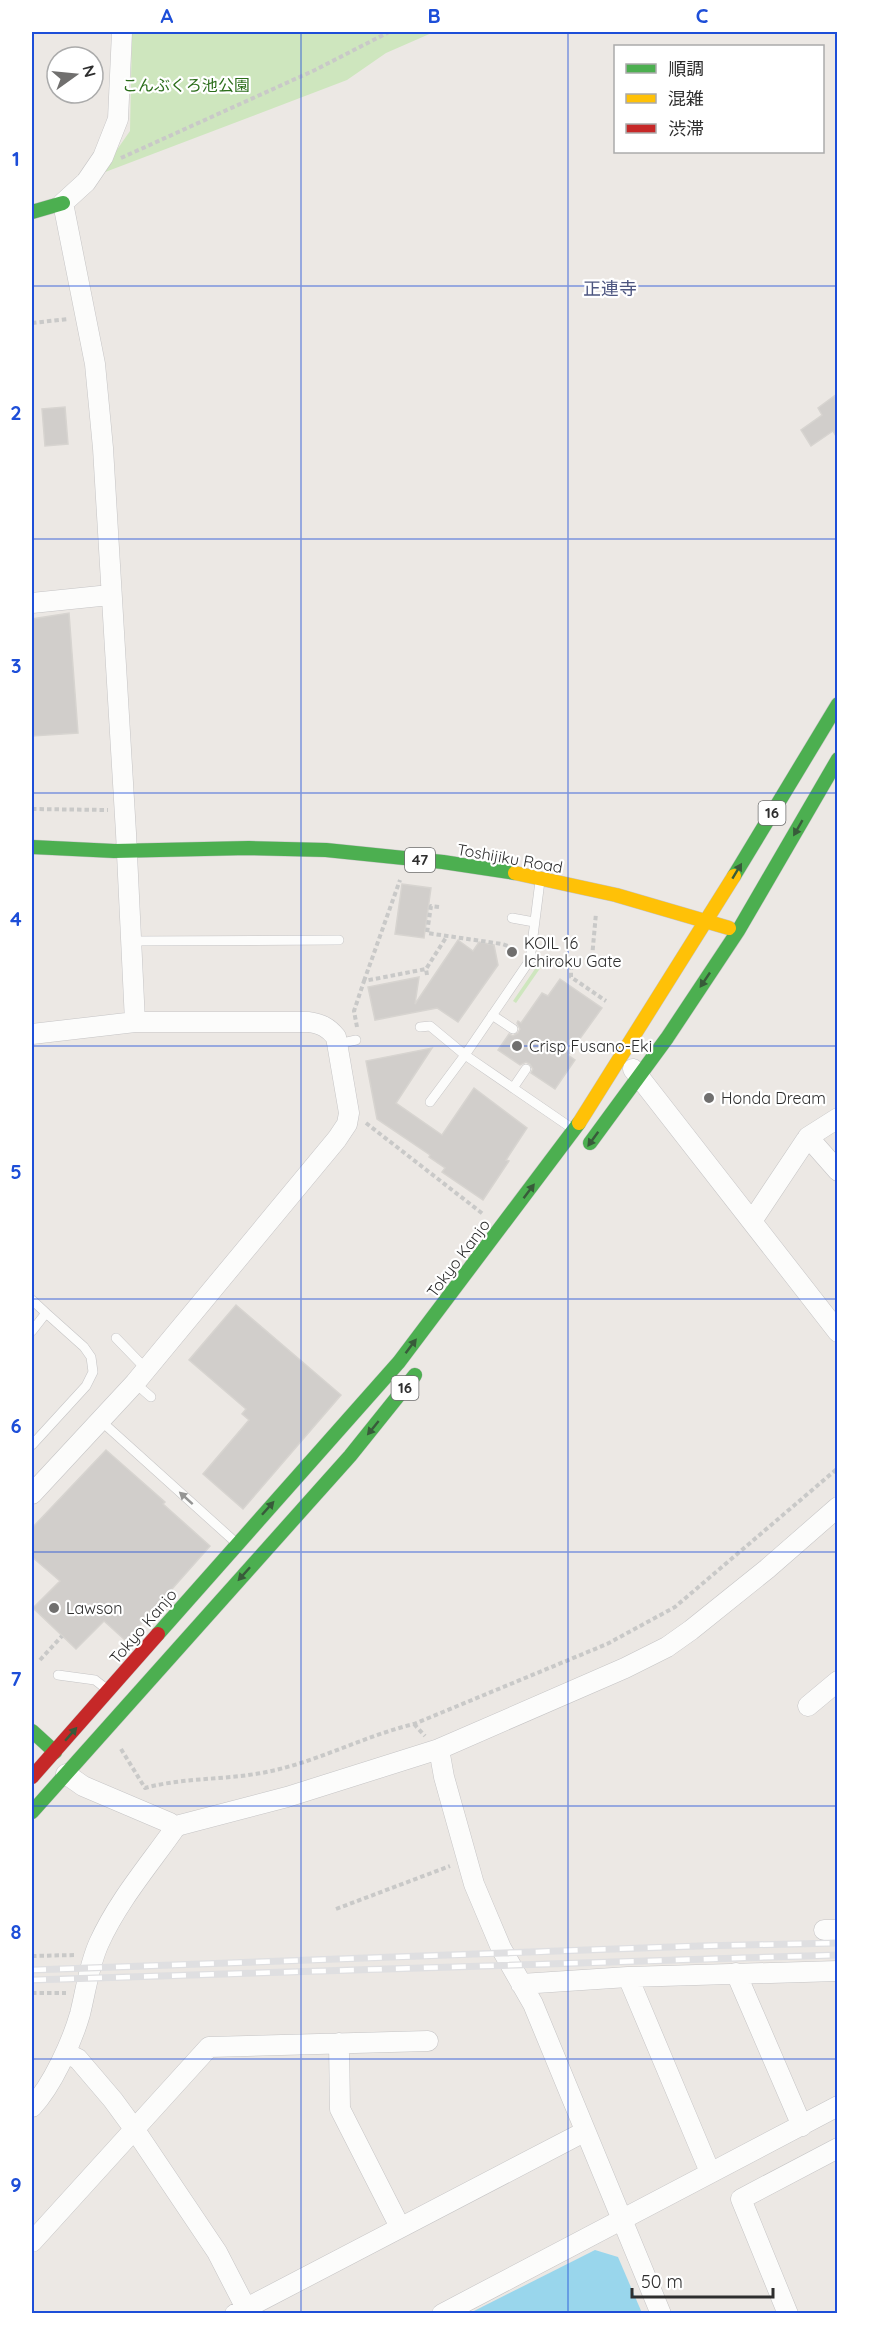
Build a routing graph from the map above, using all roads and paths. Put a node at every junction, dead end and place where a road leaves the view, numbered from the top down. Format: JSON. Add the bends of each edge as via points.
{"nodes":[{"id":1,"x":122,"y":32,"type":"edge"},
{"id":2,"x":389,"y":32,"type":"edge"},
{"id":3,"x":103,"y":157,"type":"junction"},
{"id":4,"x":63,"y":203,"type":"junction"},
{"id":5,"x":32,"y":212,"type":"edge"},
{"id":6,"x":87,"y":317,"type":"junction"},
{"id":7,"x":32,"y":323,"type":"edge"},
{"id":8,"x":110,"y":595,"type":"junction"},
{"id":9,"x":32,"y":603,"type":"edge"},
{"id":10,"x":837,"y":704,"type":"edge"},
{"id":11,"x":837,"y":759,"type":"edge"},
{"id":12,"x":108,"y":799,"type":"dead end"},
{"id":13,"x":32,"y":809,"type":"edge"},
{"id":14,"x":50,"y":834,"type":"dead end"},
{"id":15,"x":32,"y":846,"type":"edge"},
{"id":16,"x":126,"y":851,"type":"junction"},
{"id":17,"x":540,"y":880,"type":"junction"},
{"id":18,"x":399,"y":881,"type":"dead end"},
{"id":19,"x":439,"y":907,"type":"dead end"},
{"id":20,"x":597,"y":908,"type":"dead end"},
{"id":21,"x":512,"y":918,"type":"dead end"},
{"id":22,"x":707,"y":921,"type":"junction"},
{"id":23,"x":534,"y":922,"type":"junction"},
{"id":24,"x":738,"y":931,"type":"junction"},
{"id":25,"x":447,"y":936,"type":"junction"},
{"id":26,"x":339,"y":940,"type":"dead end"},
{"id":27,"x":131,"y":941,"type":"junction"},
{"id":28,"x":514,"y":948,"type":"dead end"},
{"id":29,"x":549,"y":961,"type":"dead end"},
{"id":30,"x":571,"y":965,"type":"junction"},
{"id":31,"x":426,"y":969,"type":"junction"},
{"id":32,"x":427,"y":975,"type":"dead end"},
{"id":33,"x":364,"y":981,"type":"junction"},
{"id":34,"x":606,"y":1001,"type":"dead end"},
{"id":35,"x":492,"y":1015,"type":"junction"},
{"id":36,"x":135,"y":1022,"type":"junction"},
{"id":37,"x":357,"y":1027,"type":"dead end"},
{"id":38,"x":420,"y":1027,"type":"dead end"},
{"id":39,"x":513,"y":1029,"type":"dead end"},
{"id":40,"x":32,"y":1034,"type":"edge"},
{"id":41,"x":623,"y":1053,"type":"junction"},
{"id":42,"x":465,"y":1055,"type":"junction"},
{"id":43,"x":526,"y":1069,"type":"dead end"},
{"id":44,"x":638,"y":1078,"type":"junction"},
{"id":45,"x":513,"y":1088,"type":"junction"},
{"id":46,"x":430,"y":1102,"type":"dead end"},
{"id":47,"x":837,"y":1118,"type":"edge"},
{"id":48,"x":363,"y":1121,"type":"dead end"},
{"id":49,"x":575,"y":1130,"type":"junction"},
{"id":50,"x":808,"y":1137,"type":"junction"},
{"id":51,"x":582,"y":1154,"type":"dead end"},
{"id":52,"x":837,"y":1171,"type":"edge"},
{"id":53,"x":491,"y":1220,"type":"dead end"},
{"id":54,"x":752,"y":1221,"type":"junction"},
{"id":55,"x":32,"y":1300,"type":"edge"},
{"id":56,"x":46,"y":1313,"type":"junction"},
{"id":57,"x":32,"y":1331,"type":"edge"},
{"id":58,"x":837,"y":1332,"type":"edge"},
{"id":59,"x":116,"y":1338,"type":"dead end"},
{"id":60,"x":422,"y":1367,"type":"dead end"},
{"id":61,"x":141,"y":1376,"type":"junction"},
{"id":62,"x":151,"y":1397,"type":"dead end"},
{"id":63,"x":101,"y":1421,"type":"junction"},
{"id":64,"x":32,"y":1445,"type":"edge"},
{"id":65,"x":837,"y":1468,"type":"edge"},
{"id":66,"x":33,"y":1490,"type":"edge"},
{"id":67,"x":837,"y":1508,"type":"edge"},
{"id":68,"x":237,"y":1543,"type":"junction"},
{"id":69,"x":62,"y":1636,"type":"dead end"},
{"id":70,"x":40,"y":1660,"type":"dead end"},
{"id":71,"x":58,"y":1675,"type":"dead end"},
{"id":72,"x":837,"y":1681,"type":"edge"},
{"id":73,"x":108,"y":1690,"type":"junction"},
{"id":74,"x":808,"y":1706,"type":"dead end"},
{"id":75,"x":108,"y":1727,"type":"junction"},
{"id":76,"x":32,"y":1731,"type":"edge"},
{"id":77,"x":439,"y":1749,"type":"junction"},
{"id":78,"x":55,"y":1752,"type":"junction"},
{"id":79,"x":66,"y":1774,"type":"junction"},
{"id":80,"x":32,"y":1777,"type":"edge"},
{"id":81,"x":32,"y":1812,"type":"edge"},
{"id":82,"x":175,"y":1828,"type":"junction"},
{"id":83,"x":467,"y":1859,"type":"junction"},
{"id":84,"x":336,"y":1909,"type":"dead end"},
{"id":85,"x":94,"y":1955,"type":"junction"},
{"id":86,"x":32,"y":1956,"type":"edge"},
{"id":87,"x":837,"y":1971,"type":"edge"},
{"id":88,"x":736,"y":1974,"type":"junction"},
{"id":89,"x":628,"y":1977,"type":"junction"},
{"id":90,"x":521,"y":1984,"type":"junction"},
{"id":91,"x":85,"y":1992,"type":"junction"},
{"id":92,"x":32,"y":1993,"type":"edge"},
{"id":93,"x":428,"y":2041,"type":"dead end"},
{"id":94,"x":339,"y":2043,"type":"junction"},
{"id":95,"x":66,"y":2053,"type":"junction"},
{"id":96,"x":837,"y":2106,"type":"edge"},
{"id":97,"x":32,"y":2107,"type":"edge"},
{"id":98,"x":802,"y":2126,"type":"junction"},
{"id":99,"x":135,"y":2130,"type":"junction"},
{"id":100,"x":585,"y":2132,"type":"junction"},
{"id":101,"x":836,"y":2151,"type":"edge"},
{"id":102,"x":710,"y":2172,"type":"junction"},
{"id":103,"x":621,"y":2219,"type":"junction"},
{"id":104,"x":400,"y":2227,"type":"junction"},
{"id":105,"x":32,"y":2242,"type":"edge"},
{"id":106,"x":243,"y":2312,"type":"edge"},
{"id":107,"x":441,"y":2313,"type":"edge"},
{"id":108,"x":661,"y":2313,"type":"edge"},
{"id":109,"x":788,"y":2313,"type":"edge"}],
"edges":[{"from":1,"to":3,"type":"street","via":[[118,119]]},
{"from":2,"to":3,"type":"path","via":[[315,70],[118,159]]},
{"from":3,"to":4,"type":"street","via":[[86,182]]},
{"from":4,"to":5,"type":"main road"},
{"from":4,"to":6,"type":"street"},
{"from":6,"to":7,"type":"path"},
{"from":6,"to":8,"type":"street","via":[[103,448]]},
{"from":8,"to":9,"type":"street"},
{"from":8,"to":16,"type":"street"},
{"from":22,"to":10,"type":"main road","name":"Tokyo Kanjo","number":"16","one_way":true},
{"from":11,"to":24,"type":"main road","number":"16","one_way":true},
{"from":12,"to":13,"type":"path","via":[[108,810]]},
{"from":14,"to":16,"type":"main road","name":"Toshijiku Road","number":"47"},
{"from":15,"to":16,"type":"main road","name":"Toshijiku Road","number":"47"},
{"from":16,"to":17,"type":"main road","name":"Toshijiku Road","number":"47","via":[[266,848],[348,852],[470,866]]},
{"from":16,"to":27,"type":"street"},
{"from":17,"to":22,"type":"main road","name":"Toshijiku Road","number":"47","via":[[630,899]]},
{"from":17,"to":23,"type":"lane"},
{"from":18,"to":33,"type":"path"},
{"from":19,"to":25,"type":"path","via":[[430,906],[427,933]]},
{"from":20,"to":30,"type":"path","via":[[592,958]]},
{"from":21,"to":23,"type":"lane"},
{"from":22,"to":24,"type":"main road","name":"Toshijiku Road","number":"47"},
{"from":22,"to":41,"type":"main road","name":"Tokyo Kanjo","number":"16"},
{"from":23,"to":35,"type":"lane","via":[[530,960]]},
{"from":24,"to":44,"type":"main road","number":"16","one_way":true},
{"from":25,"to":28,"type":"path"},
{"from":25,"to":31,"type":"path"},
{"from":26,"to":27,"type":"lane"},
{"from":27,"to":36,"type":"street"},
{"from":29,"to":30,"type":"path"},
{"from":30,"to":34,"type":"path","via":[[571,977]]},
{"from":31,"to":32,"type":"path"},
{"from":31,"to":33,"type":"path"},
{"from":33,"to":37,"type":"path","via":[[354,1011]]},
{"from":35,"to":39,"type":"lane"},
{"from":35,"to":42,"type":"lane"},
{"from":36,"to":40,"type":"street"},
{"from":36,"to":61,"type":"street","via":[[309,1022],[330,1029],[347,1042],[347,1124]]},
{"from":38,"to":42,"type":"lane","via":[[429,1026]]},
{"from":41,"to":44,"type":"street"},
{"from":41,"to":49,"type":"main road","name":"Tokyo Kanjo","number":"16"},
{"from":42,"to":45,"type":"lane"},
{"from":42,"to":46,"type":"lane"},
{"from":43,"to":45,"type":"lane"},
{"from":44,"to":51,"type":"main road","number":"16","one_way":true},
{"from":44,"to":54,"type":"street"},
{"from":45,"to":49,"type":"lane"},
{"from":47,"to":50,"type":"street"},
{"from":48,"to":53,"type":"path"},
{"from":68,"to":49,"type":"main road","name":"Tokyo Kanjo","number":"16","one_way":true,"via":[[399,1362]]},
{"from":50,"to":52,"type":"street"},
{"from":50,"to":54,"type":"street"},
{"from":54,"to":58,"type":"street"},
{"from":55,"to":56,"type":"lane"},
{"from":56,"to":57,"type":"lane"},
{"from":56,"to":64,"type":"lane","via":[[84,1347],[91,1357],[93,1372],[87,1386]]},
{"from":59,"to":61,"type":"lane"},
{"from":60,"to":75,"type":"main road","number":"16","one_way":true,"via":[[350,1456]]},
{"from":61,"to":62,"type":"lane"},
{"from":61,"to":63,"type":"street"},
{"from":63,"to":66,"type":"street"},
{"from":68,"to":63,"type":"lane","one_way":true},
{"from":65,"to":75,"type":"path","via":[[675,1607],[607,1644],[414,1724],[255,1774],[169,1781],[145,1788]]},
{"from":67,"to":77,"type":"street","via":[[667,1647]]},
{"from":68,"to":73,"type":"main road","name":"Tokyo Kanjo","number":"16"},
{"from":69,"to":70,"type":"path"},
{"from":71,"to":73,"type":"lane","via":[[95,1680]]},
{"from":72,"to":74,"type":"street"},
{"from":78,"to":73,"type":"main road","name":"Tokyo Kanjo","number":"16","one_way":true},
{"from":75,"to":79,"type":"main road","number":"16"},
{"from":76,"to":78,"type":"main road"},
{"from":77,"to":82,"type":"street"},
{"from":77,"to":83,"type":"street"},
{"from":78,"to":80,"type":"main road","name":"Tokyo Kanjo","number":"16"},
{"from":79,"to":81,"type":"main road","number":"16"},
{"from":79,"to":82,"type":"street","via":[[83,1786],[170,1822]]},
{"from":82,"to":85,"type":"street","via":[[134,1883]]},
{"from":83,"to":84,"type":"path"},
{"from":83,"to":90,"type":"street","via":[[501,1948]]},
{"from":85,"to":86,"type":"path"},
{"from":85,"to":91,"type":"street"},
{"from":87,"to":88,"type":"street"},
{"from":88,"to":89,"type":"street"},
{"from":88,"to":98,"type":"street"},
{"from":89,"to":90,"type":"street"},
{"from":89,"to":102,"type":"street"},
{"from":90,"to":100,"type":"street","via":[[533,2004]]},
{"from":91,"to":92,"type":"path"},
{"from":91,"to":95,"type":"street"},
{"from":93,"to":94,"type":"street"},
{"from":94,"to":99,"type":"street","via":[[209,2047]]},
{"from":94,"to":104,"type":"street","via":[[340,2109]]},
{"from":95,"to":97,"type":"street"},
{"from":95,"to":99,"type":"street","via":[[78,2059]]},
{"from":96,"to":98,"type":"street"},
{"from":98,"to":102,"type":"street"},
{"from":99,"to":105,"type":"street"},
{"from":99,"to":106,"type":"street","via":[[217,2252]]},
{"from":100,"to":103,"type":"street"},
{"from":100,"to":104,"type":"street"},
{"from":101,"to":109,"type":"street","via":[[741,2199]]},
{"from":102,"to":103,"type":"street"},
{"from":103,"to":107,"type":"street"},
{"from":103,"to":108,"type":"street"},
{"from":104,"to":106,"type":"street"}]}
